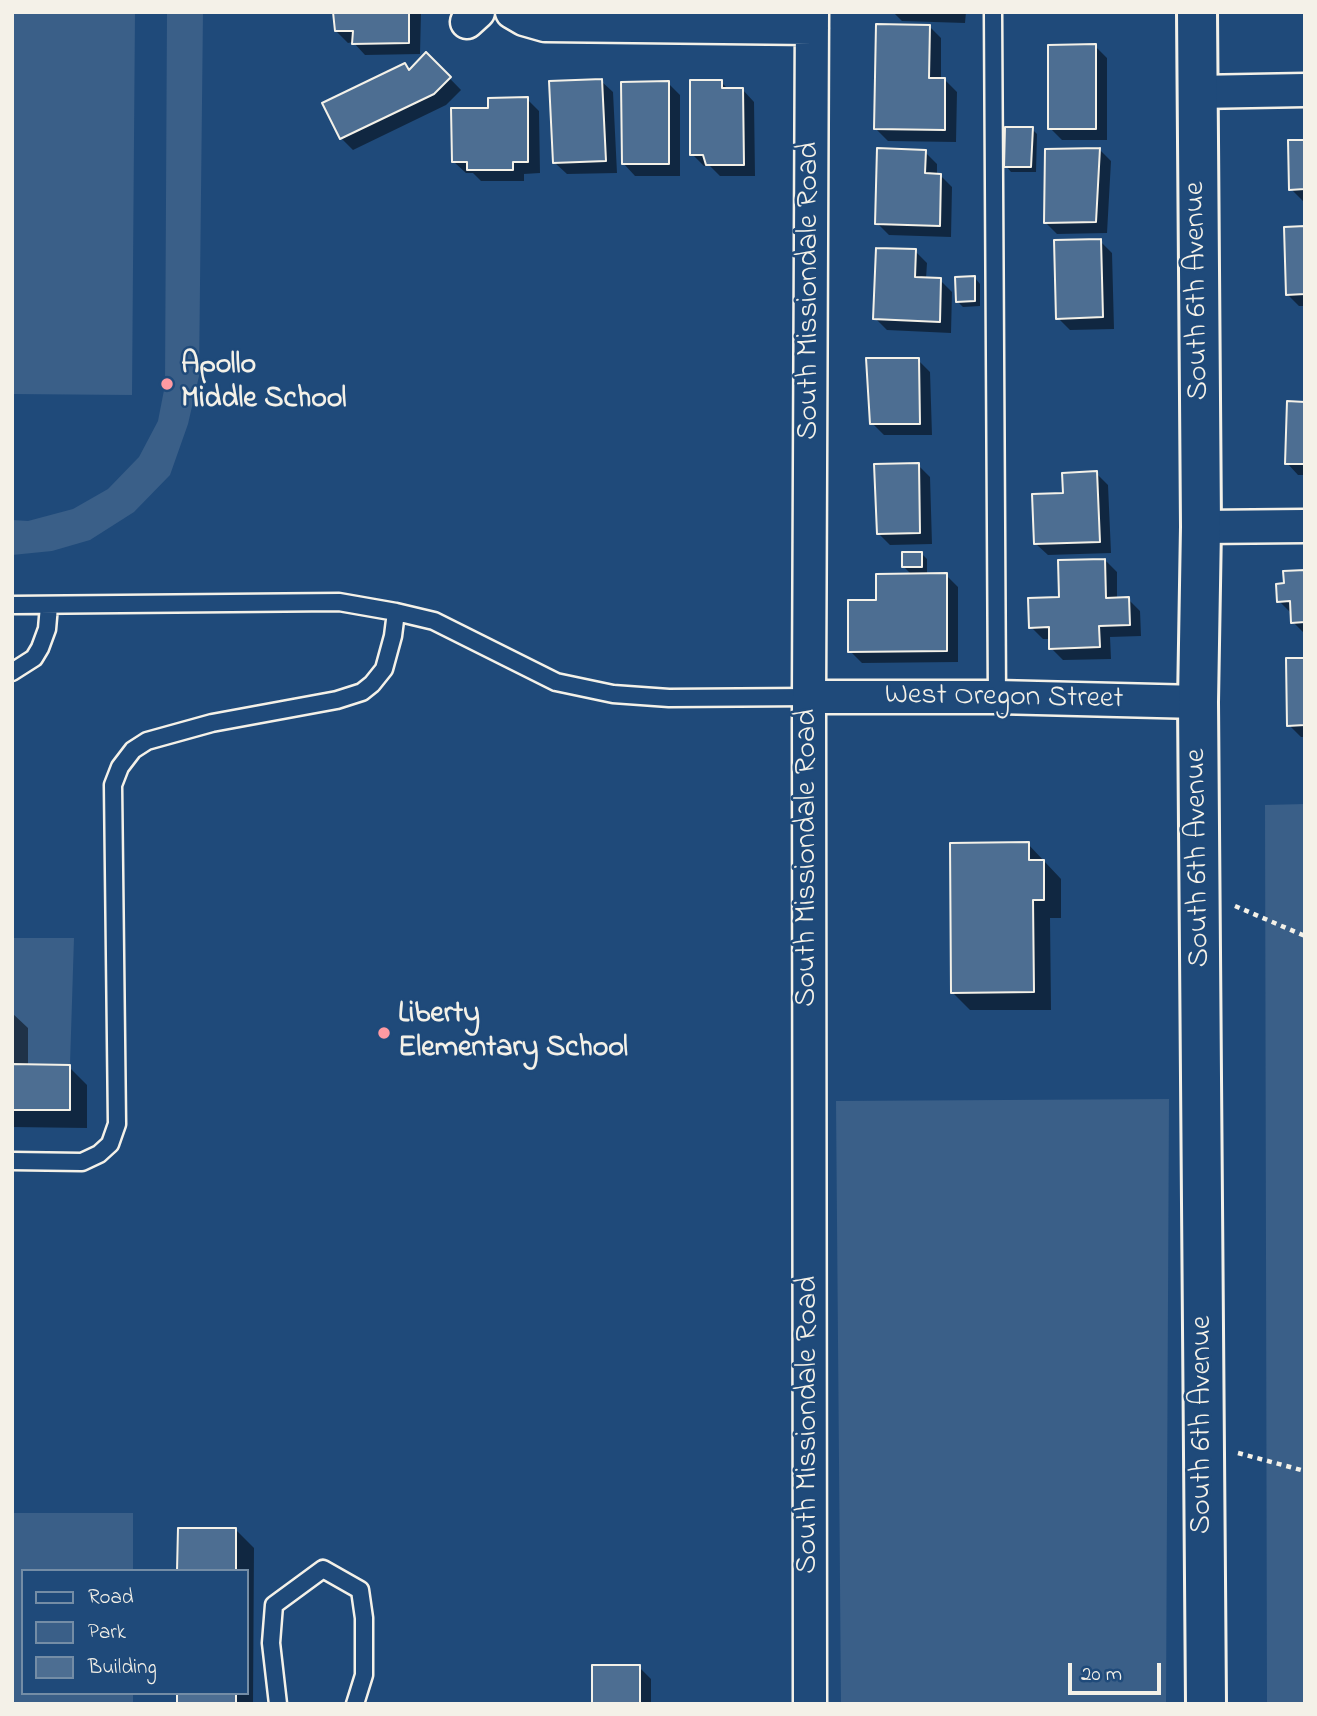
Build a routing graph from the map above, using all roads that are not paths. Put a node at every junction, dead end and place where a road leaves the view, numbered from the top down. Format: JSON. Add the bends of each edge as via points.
{"nodes":[{"id":1,"x":512,"y":12,"type":"edge"},
{"id":2,"x":993,"y":12,"type":"edge"},
{"id":3,"x":1197,"y":12,"type":"edge"},
{"id":4,"x":812,"y":20,"type":"edge"},
{"id":5,"x":1305,"y":90,"type":"edge"},
{"id":6,"x":1197,"y":92,"type":"junction"},
{"id":7,"x":1305,"y":526,"type":"edge"},
{"id":8,"x":1201,"y":527,"type":"junction"},
{"id":9,"x":12,"y":605,"type":"edge"},
{"id":10,"x":50,"y":606,"type":"junction"},
{"id":11,"x":396,"y":612,"type":"junction"},
{"id":12,"x":12,"y":672,"type":"edge"},
{"id":13,"x":809,"y":697,"type":"junction"},
{"id":14,"x":997,"y":697,"type":"junction"},
{"id":15,"x":1198,"y":702,"type":"junction"},
{"id":16,"x":12,"y":1161,"type":"edge"},
{"id":17,"x":278,"y":1704,"type":"edge"},
{"id":18,"x":355,"y":1704,"type":"edge"},
{"id":19,"x":810,"y":1704,"type":"edge"},
{"id":20,"x":1206,"y":1704,"type":"edge"}],
"edges":[{"from":1,"to":4,"type":"street","via":[[545,25]]},
{"from":2,"to":14,"type":"lane"},
{"from":3,"to":6,"type":"street","name":"South 6th Avenue"},
{"from":4,"to":13,"type":"street","name":"South Missiondale Road"},
{"from":5,"to":6,"type":"street"},
{"from":6,"to":8,"type":"street","name":"South 6th Avenue"},
{"from":7,"to":8,"type":"street"},
{"from":8,"to":15,"type":"street","name":"South 6th Avenue"},
{"from":9,"to":10,"type":"lane"},
{"from":10,"to":11,"type":"lane","via":[[339,602]]},
{"from":10,"to":12,"type":"lane","via":[[40,648],[34,658]]},
{"from":11,"to":13,"type":"lane","via":[[434,621],[556,682],[612,694]]},
{"from":11,"to":16,"type":"lane","via":[[384,668],[362,692],[147,741],[120,767],[113,785],[117,1124],[110,1144],[82,1162]]},
{"from":13,"to":14,"type":"street","name":"West Oregon Street"},
{"from":13,"to":19,"type":"street","name":"South Missiondale Road"},
{"from":14,"to":15,"type":"street","name":"West Oregon Street"},
{"from":15,"to":20,"type":"street","name":"South 6th Avenue"},
{"from":17,"to":18,"type":"lane","via":[[271,1643],[274,1605],[323,1569],[359,1590],[364,1675]]}]}
